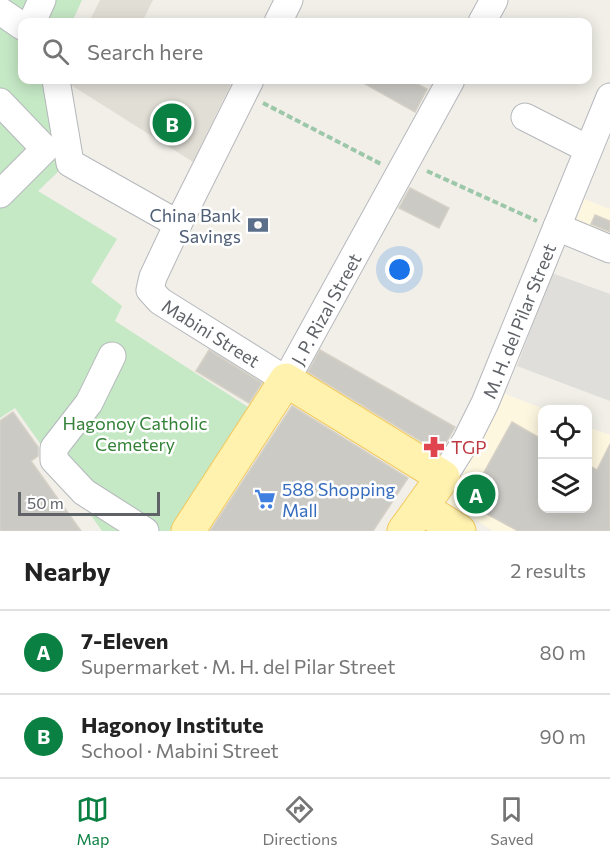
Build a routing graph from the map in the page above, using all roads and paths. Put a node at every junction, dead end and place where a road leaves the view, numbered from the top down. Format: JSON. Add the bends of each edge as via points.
{"nodes":[{"id":1,"x":42,"y":0,"type":"edge"},
{"id":2,"x":289,"y":0,"type":"edge"},
{"id":3,"x":494,"y":0,"type":"edge"},
{"id":4,"x":0,"y":11,"type":"edge"},
{"id":5,"x":34,"y":18,"type":"edge"},
{"id":6,"x":280,"y":18,"type":"edge"},
{"id":7,"x":484,"y":18,"type":"edge"},
{"id":8,"x":18,"y":23,"type":"edge"},
{"id":9,"x":57,"y":84,"type":"edge"},
{"id":10,"x":449,"y":84,"type":"edge"},
{"id":11,"x":247,"y":86,"type":"edge"},
{"id":12,"x":610,"y":97,"type":"edge"},
{"id":13,"x":0,"y":102,"type":"edge"},
{"id":14,"x":525,"y":117,"type":"dead end"},
{"id":15,"x":588,"y":149,"type":"junction"},
{"id":16,"x":404,"y":168,"type":"junction"},
{"id":17,"x":0,"y":195,"type":"edge"},
{"id":18,"x":178,"y":224,"type":"junction"},
{"id":19,"x":557,"y":228,"type":"junction"},
{"id":20,"x":610,"y":249,"type":"edge"},
{"id":21,"x":112,"y":356,"type":"dead end"},
{"id":22,"x":286,"y":380,"type":"junction"},
{"id":23,"x":443,"y":477,"type":"junction"},
{"id":24,"x":413,"y":519,"type":"edge"},
{"id":25,"x":145,"y":531,"type":"edge"},
{"id":26,"x":188,"y":531,"type":"edge"},
{"id":27,"x":459,"y":531,"type":"edge"}],
"edges":[{"from":1,"to":5,"type":"street"},
{"from":2,"to":6,"type":"street"},
{"from":3,"to":7,"type":"street"},
{"from":4,"to":8,"type":"street"},
{"from":9,"to":18,"type":"street","via":[[70,163]]},
{"from":10,"to":16,"type":"street","name":"J. P. Rizal Street"},
{"from":11,"to":16,"type":"path"},
{"from":11,"to":18,"type":"street","name":"Mabini Street"},
{"from":12,"to":15,"type":"street","name":"M. H. del Pilar Street"},
{"from":13,"to":17,"type":"street","via":[[45,150]]},
{"from":14,"to":15,"type":"street"},
{"from":15,"to":19,"type":"street","name":"M. H. del Pilar Street"},
{"from":16,"to":19,"type":"path"},
{"from":16,"to":22,"type":"street","name":"J. P. Rizal Street"},
{"from":18,"to":22,"type":"street","name":"Mabini Street","via":[[150,284],[153,295]]},
{"from":19,"to":20,"type":"street"},
{"from":19,"to":23,"type":"street","name":"M. H. del Pilar Street","via":[[485,403]]},
{"from":21,"to":25,"type":"street","via":[[89,403],[54,447],[54,460],[84,492]]},
{"from":22,"to":23,"type":"main road","name":"Mabini Street"},
{"from":22,"to":26,"type":"main road","name":"J. P. Rizal Street"},
{"from":23,"to":24,"type":"main road","name":"M. H. del Pilar Street"},
{"from":24,"to":27,"type":"main road"}]}
